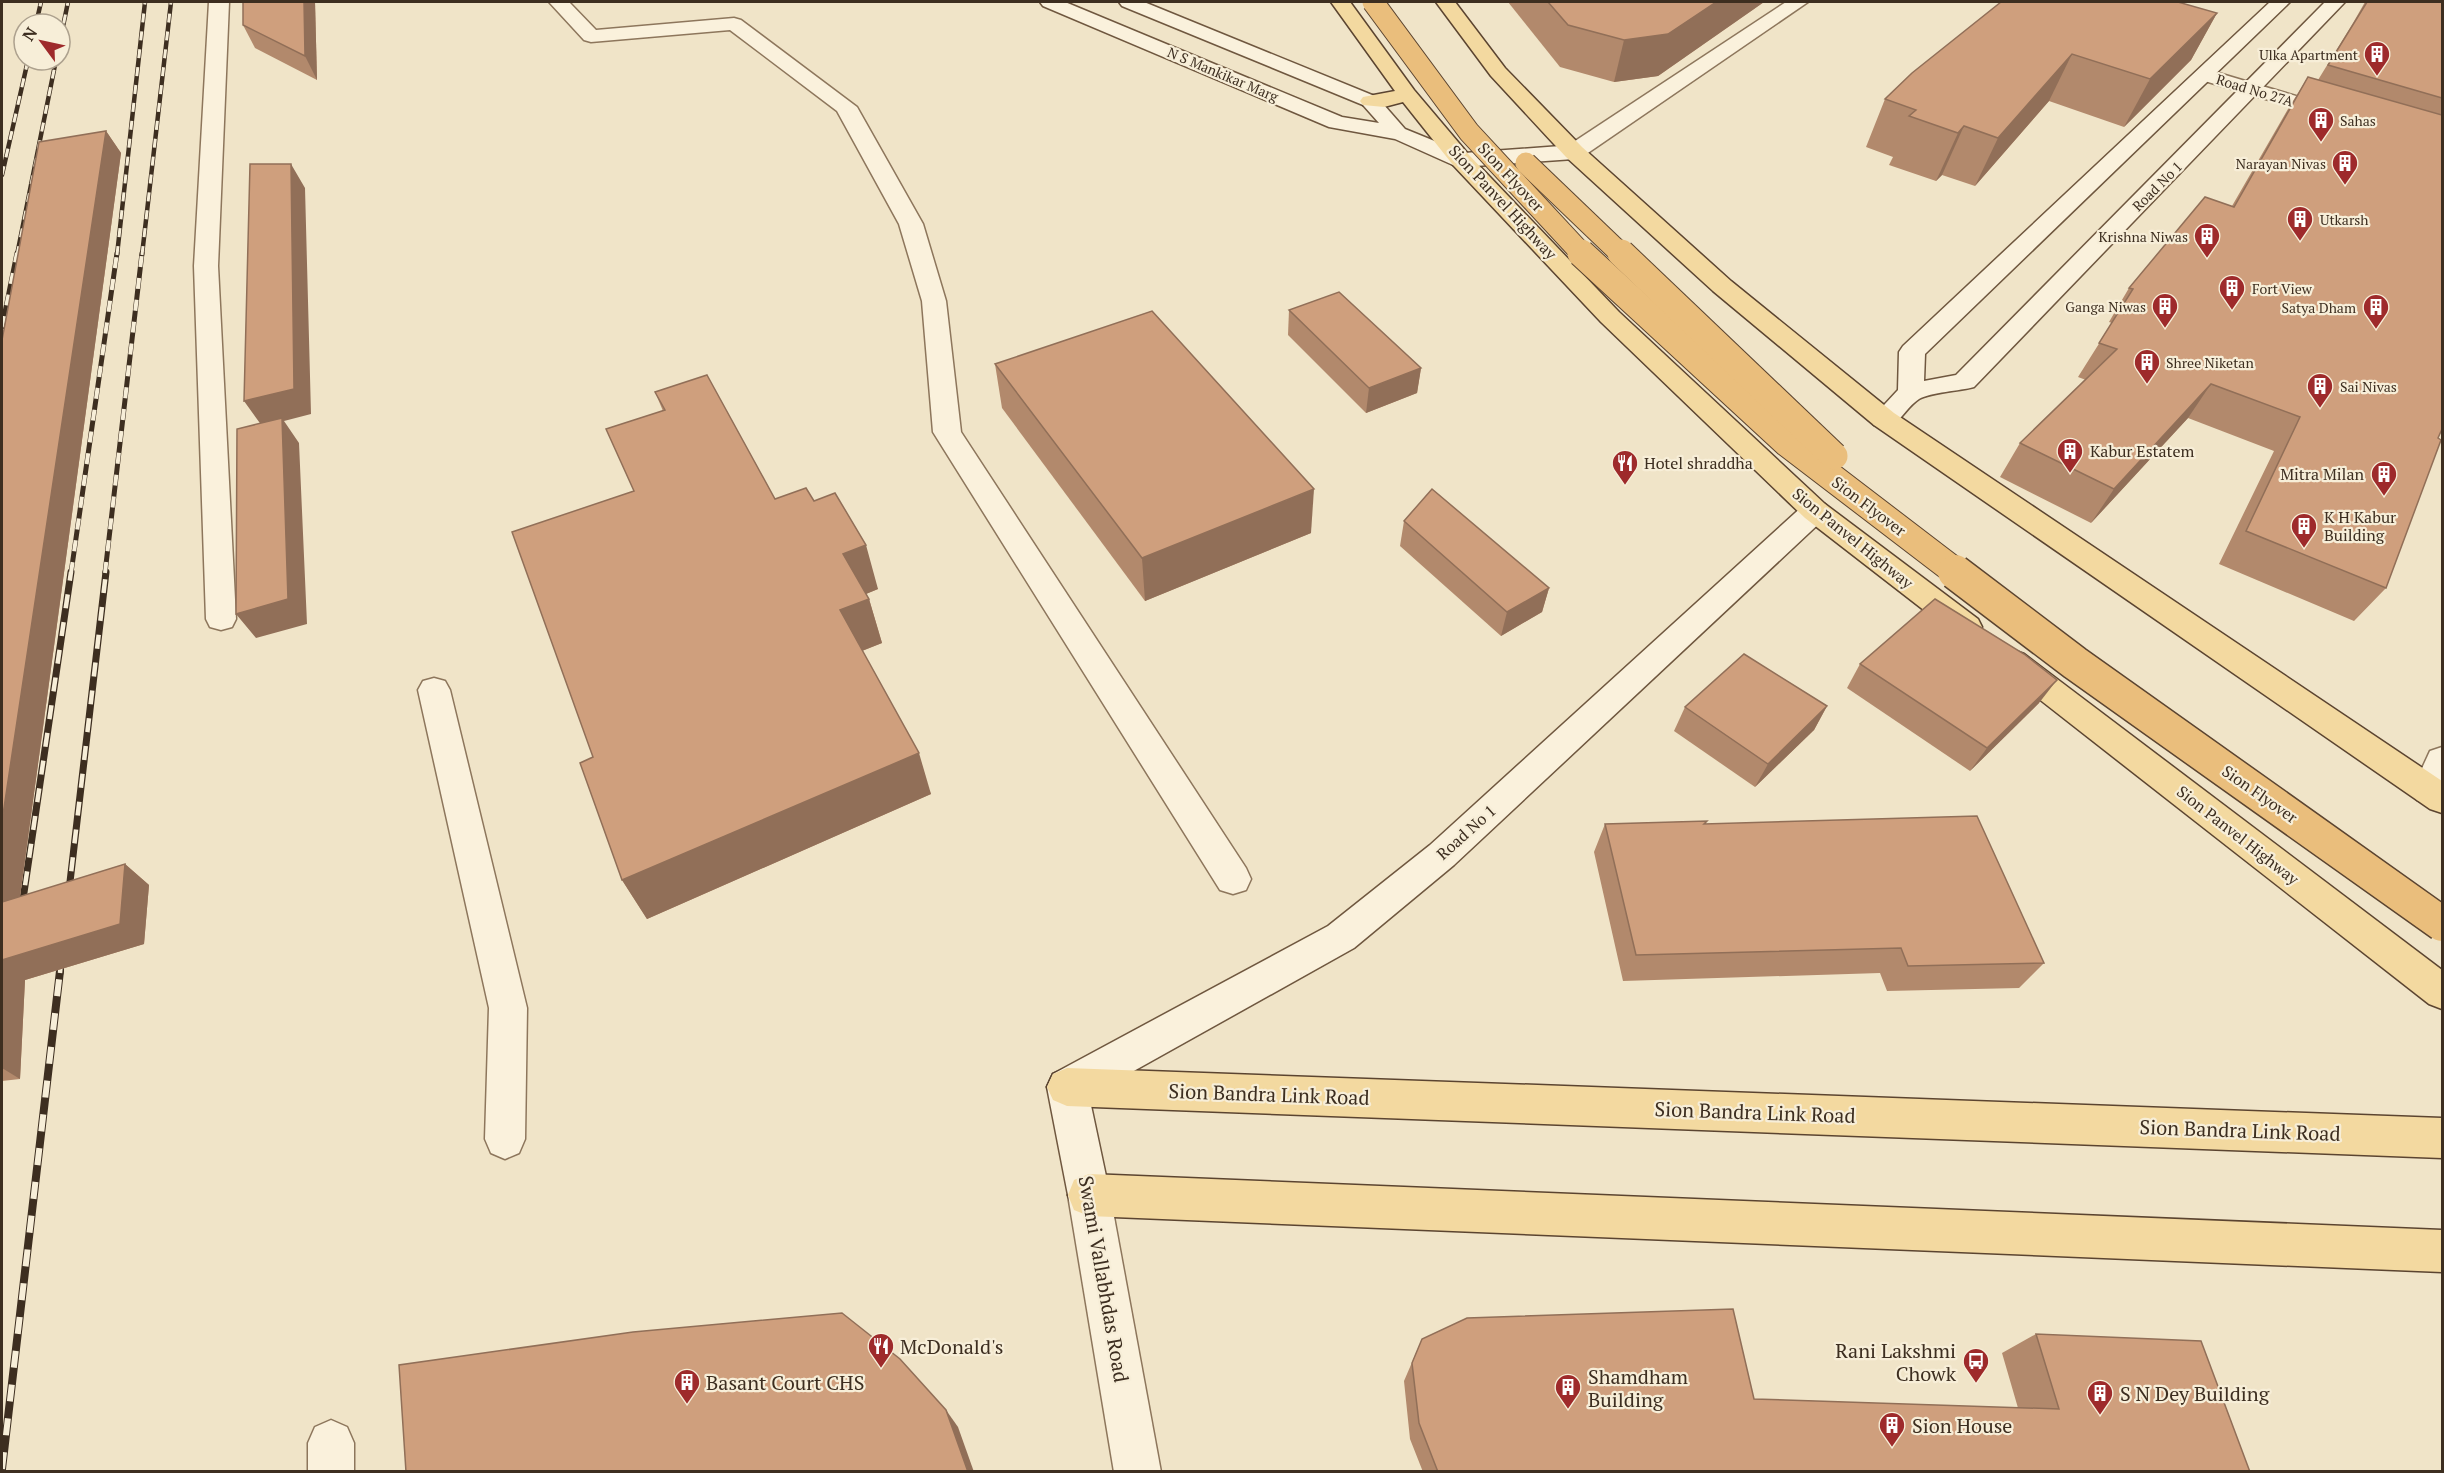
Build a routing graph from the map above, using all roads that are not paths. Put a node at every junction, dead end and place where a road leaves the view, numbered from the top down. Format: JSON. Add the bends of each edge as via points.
{"nodes":[{"id":1,"x":219,"y":2,"type":"edge"},
{"id":2,"x":559,"y":2,"type":"edge"},
{"id":3,"x":1050,"y":2,"type":"edge"},
{"id":4,"x":1129,"y":2,"type":"edge"},
{"id":5,"x":1341,"y":2,"type":"edge"},
{"id":6,"x":1372,"y":2,"type":"edge"},
{"id":7,"x":1394,"y":2,"type":"edge"},
{"id":8,"x":1446,"y":2,"type":"edge"},
{"id":9,"x":1798,"y":2,"type":"edge"},
{"id":10,"x":2280,"y":2,"type":"edge"},
{"id":11,"x":2335,"y":2,"type":"edge"},
{"id":12,"x":2205,"y":75,"type":"junction"},
{"id":13,"x":2252,"y":89,"type":"junction"},
{"id":14,"x":1407,"y":94,"type":"junction"},
{"id":15,"x":1370,"y":101,"type":"junction"},
{"id":16,"x":2353,"y":120,"type":"edge"},
{"id":17,"x":1401,"y":134,"type":"junction"},
{"id":18,"x":1574,"y":152,"type":"junction"},
{"id":19,"x":1461,"y":160,"type":"junction"},
{"id":20,"x":1911,"y":392,"type":"junction"},
{"id":21,"x":1884,"y":419,"type":"junction"},
{"id":22,"x":1815,"y":511,"type":"junction"},
{"id":23,"x":221,"y":619,"type":"dead end"},
{"id":24,"x":434,"y":690,"type":"dead end"},
{"id":25,"x":2438,"y":783,"type":"edge"},
{"id":26,"x":1233,"y":879,"type":"dead end"},
{"id":27,"x":2442,"y":902,"type":"edge"},
{"id":28,"x":2442,"y":924,"type":"edge"},
{"id":29,"x":2442,"y":992,"type":"edge"},
{"id":30,"x":1067,"y":1087,"type":"junction"},
{"id":31,"x":2442,"y":1138,"type":"edge"},
{"id":32,"x":505,"y":1139,"type":"dead end"},
{"id":33,"x":1089,"y":1195,"type":"junction"},
{"id":34,"x":2442,"y":1251,"type":"edge"},
{"id":35,"x":1138,"y":1472,"type":"edge"}],
"edges":[{"from":1,"to":23,"type":"main road","via":[[206,266]]},
{"from":2,"to":26,"type":"main road","via":[[591,36],[734,24],[846,107],[914,235],[934,301],[947,432]]},
{"from":3,"to":17,"type":"main road","name":"N S Mankikar Marg","via":[[1337,122]]},
{"from":4,"to":15,"type":"main road","name":"N S Mankikar Marg"},
{"from":5,"to":14,"type":"main road","name":"Sion Panvel Highway"},
{"from":6,"to":28,"type":"highway","name":"Sion Flyover","bridge":true,"via":[[1469,132],[1582,254],[1787,444],[2075,663]]},
{"from":7,"to":27,"type":"highway","name":"Sion Flyover","bridge":true,"via":[[1492,130],[1845,467]]},
{"from":8,"to":18,"type":"main road","via":[[1498,72]]},
{"from":9,"to":18,"type":"main road"},
{"from":10,"to":12,"type":"main road"},
{"from":11,"to":13,"type":"main road","name":"Road No 1"},
{"from":12,"to":13,"type":"main road","name":"Road No 27A"},
{"from":12,"to":20,"type":"main road","via":[[1912,351]]},
{"from":13,"to":16,"type":"main road","name":"Road No 27A"},
{"from":13,"to":20,"type":"main road","name":"Road No 1","via":[[1965,381]]},
{"from":14,"to":15,"type":"main road"},
{"from":14,"to":19,"type":"main road","name":"Sion Panvel Highway"},
{"from":15,"to":17,"type":"main road","name":"N S Mankikar Marg"},
{"from":17,"to":19,"type":"main road","name":"N S Mankikar Marg"},
{"from":18,"to":19,"type":"main road","name":"N S Mankikar Marg"},
{"from":18,"to":21,"type":"main road","via":[[1722,286]]},
{"from":19,"to":22,"type":"main road","name":"Sion Panvel Highway","via":[[1610,317]]},
{"from":20,"to":21,"type":"main road"},
{"from":21,"to":25,"type":"main road"},
{"from":22,"to":29,"type":"main road","name":"Sion Panvel Highway"},
{"from":22,"to":30,"type":"main road","name":"Road No 1","via":[[1442,855],[1341,937]]},
{"from":24,"to":32,"type":"main road","via":[[508,1008]]},
{"from":30,"to":31,"type":"main road","name":"Sion Bandra Link Road"},
{"from":30,"to":33,"type":"main road","name":"Swami Vallabhdas Road"},
{"from":33,"to":34,"type":"main road"},
{"from":33,"to":35,"type":"main road","name":"Swami Vallabhdas Road"}]}
